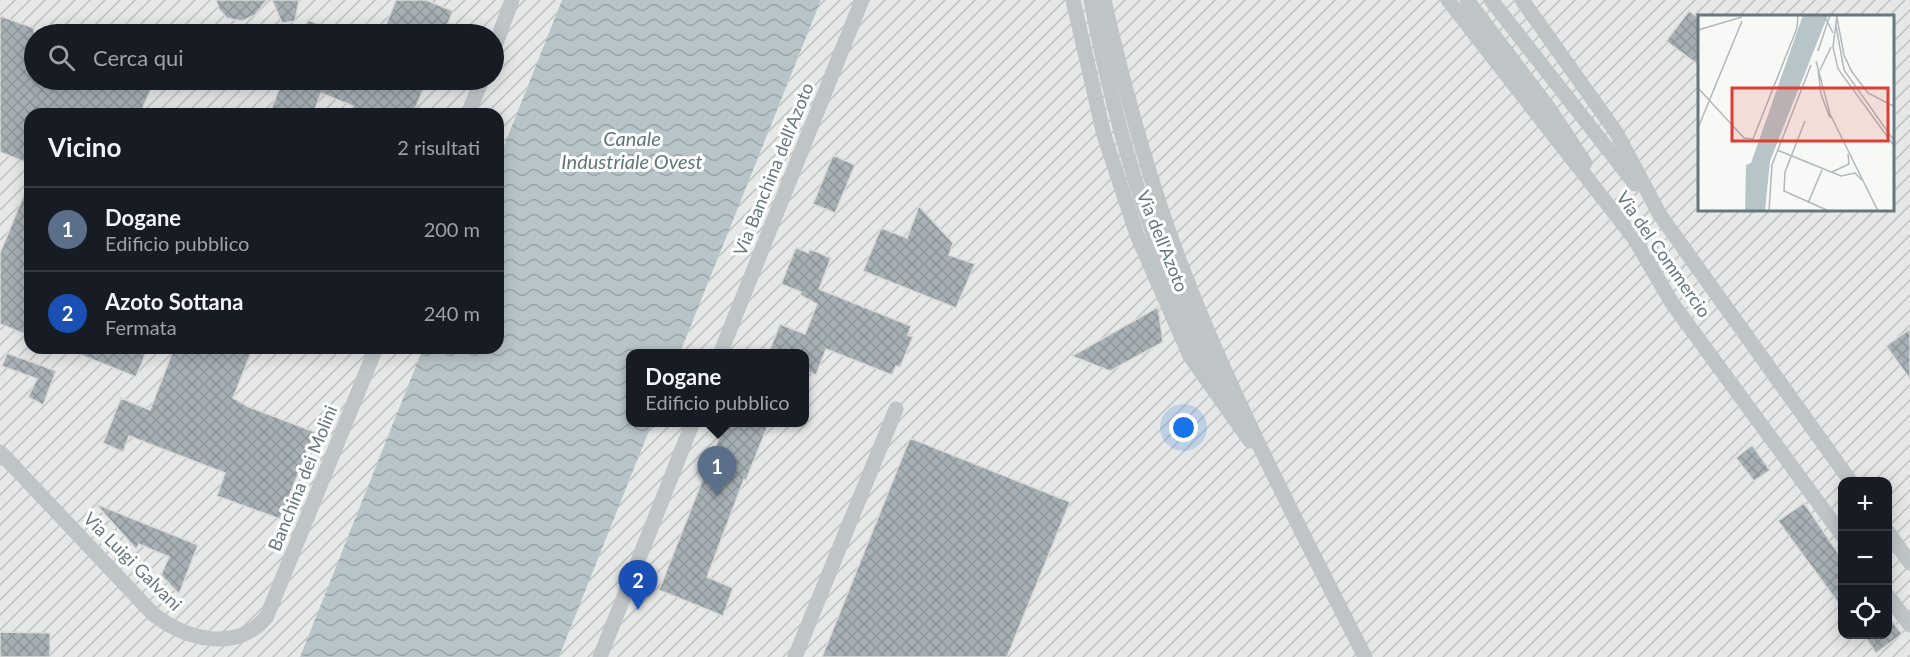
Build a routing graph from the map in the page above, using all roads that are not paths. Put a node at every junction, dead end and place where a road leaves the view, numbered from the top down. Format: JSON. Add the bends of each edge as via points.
{"nodes":[{"id":1,"x":512,"y":0,"type":"edge"},
{"id":2,"x":862,"y":0,"type":"edge"},
{"id":3,"x":1073,"y":0,"type":"edge"},
{"id":4,"x":1091,"y":0,"type":"edge"},
{"id":5,"x":1104,"y":0,"type":"edge"},
{"id":6,"x":1448,"y":0,"type":"edge"},
{"id":7,"x":1467,"y":0,"type":"edge"},
{"id":8,"x":1491,"y":0,"type":"edge"},
{"id":9,"x":1522,"y":0,"type":"edge"},
{"id":10,"x":503,"y":24,"type":"edge"},
{"id":11,"x":478,"y":90,"type":"edge"},
{"id":12,"x":470,"y":108,"type":"edge"},
{"id":13,"x":1660,"y":215,"type":"junction"},
{"id":14,"x":1634,"y":238,"type":"junction"},
{"id":15,"x":722,"y":349,"type":"edge"},
{"id":16,"x":374,"y":354,"type":"edge"},
{"id":17,"x":896,"y":409,"type":"dead end"},
{"id":18,"x":691,"y":427,"type":"edge"},
{"id":19,"x":0,"y":452,"type":"edge"},
{"id":20,"x":1272,"y":472,"type":"junction"},
{"id":21,"x":1847,"y":477,"type":"edge"},
{"id":22,"x":1839,"y":531,"type":"edge"},
{"id":23,"x":1892,"y":539,"type":"edge"},
{"id":24,"x":1910,"y":563,"type":"edge"},
{"id":25,"x":1892,"y":602,"type":"edge"},
{"id":26,"x":263,"y":621,"type":"joint"},
{"id":27,"x":1910,"y":625,"type":"edge"},
{"id":28,"x":600,"y":657,"type":"edge"},
{"id":29,"x":795,"y":657,"type":"edge"},
{"id":30,"x":1365,"y":657,"type":"edge"}],
"edges":[{"from":1,"to":10,"type":"street"},
{"from":2,"to":15,"type":"street","name":"Via Banchina dell'Azoto"},
{"from":3,"to":20,"type":"street","name":"Via dell'Azoto","via":[[1104,135],[1141,246],[1190,356]]},
{"from":4,"to":20,"type":"street","name":"Via dell'Azoto","via":[[1120,135],[1153,233],[1197,341]]},
{"from":5,"to":20,"type":"street","name":"Via dell'Azoto","via":[[1134,123],[1167,227],[1205,324]]},
{"from":6,"to":14,"type":"street","name":"Via del Commercio"},
{"from":7,"to":14,"type":"street","via":[[1551,111]]},
{"from":8,"to":13,"type":"street"},
{"from":9,"to":13,"type":"street","name":"Via del Commercio","via":[[1616,132]]},
{"from":11,"to":12,"type":"street"},
{"from":13,"to":21,"type":"street","name":"Via del Commercio"},
{"from":14,"to":22,"type":"street","name":"Via del Commercio","via":[[1672,303]]},
{"from":16,"to":26,"type":"street","name":"Banchina dei Molini"},
{"from":17,"to":29,"type":"street"},
{"from":18,"to":28,"type":"street"},
{"from":19,"to":26,"type":"street","name":"Via Luigi Galvani","via":[[111,572],[163,621],[191,635],[224,639],[245,634]]},
{"from":20,"to":30,"type":"street","name":"Via dell'Azoto"},
{"from":23,"to":24,"type":"street"},
{"from":25,"to":27,"type":"street"}]}
